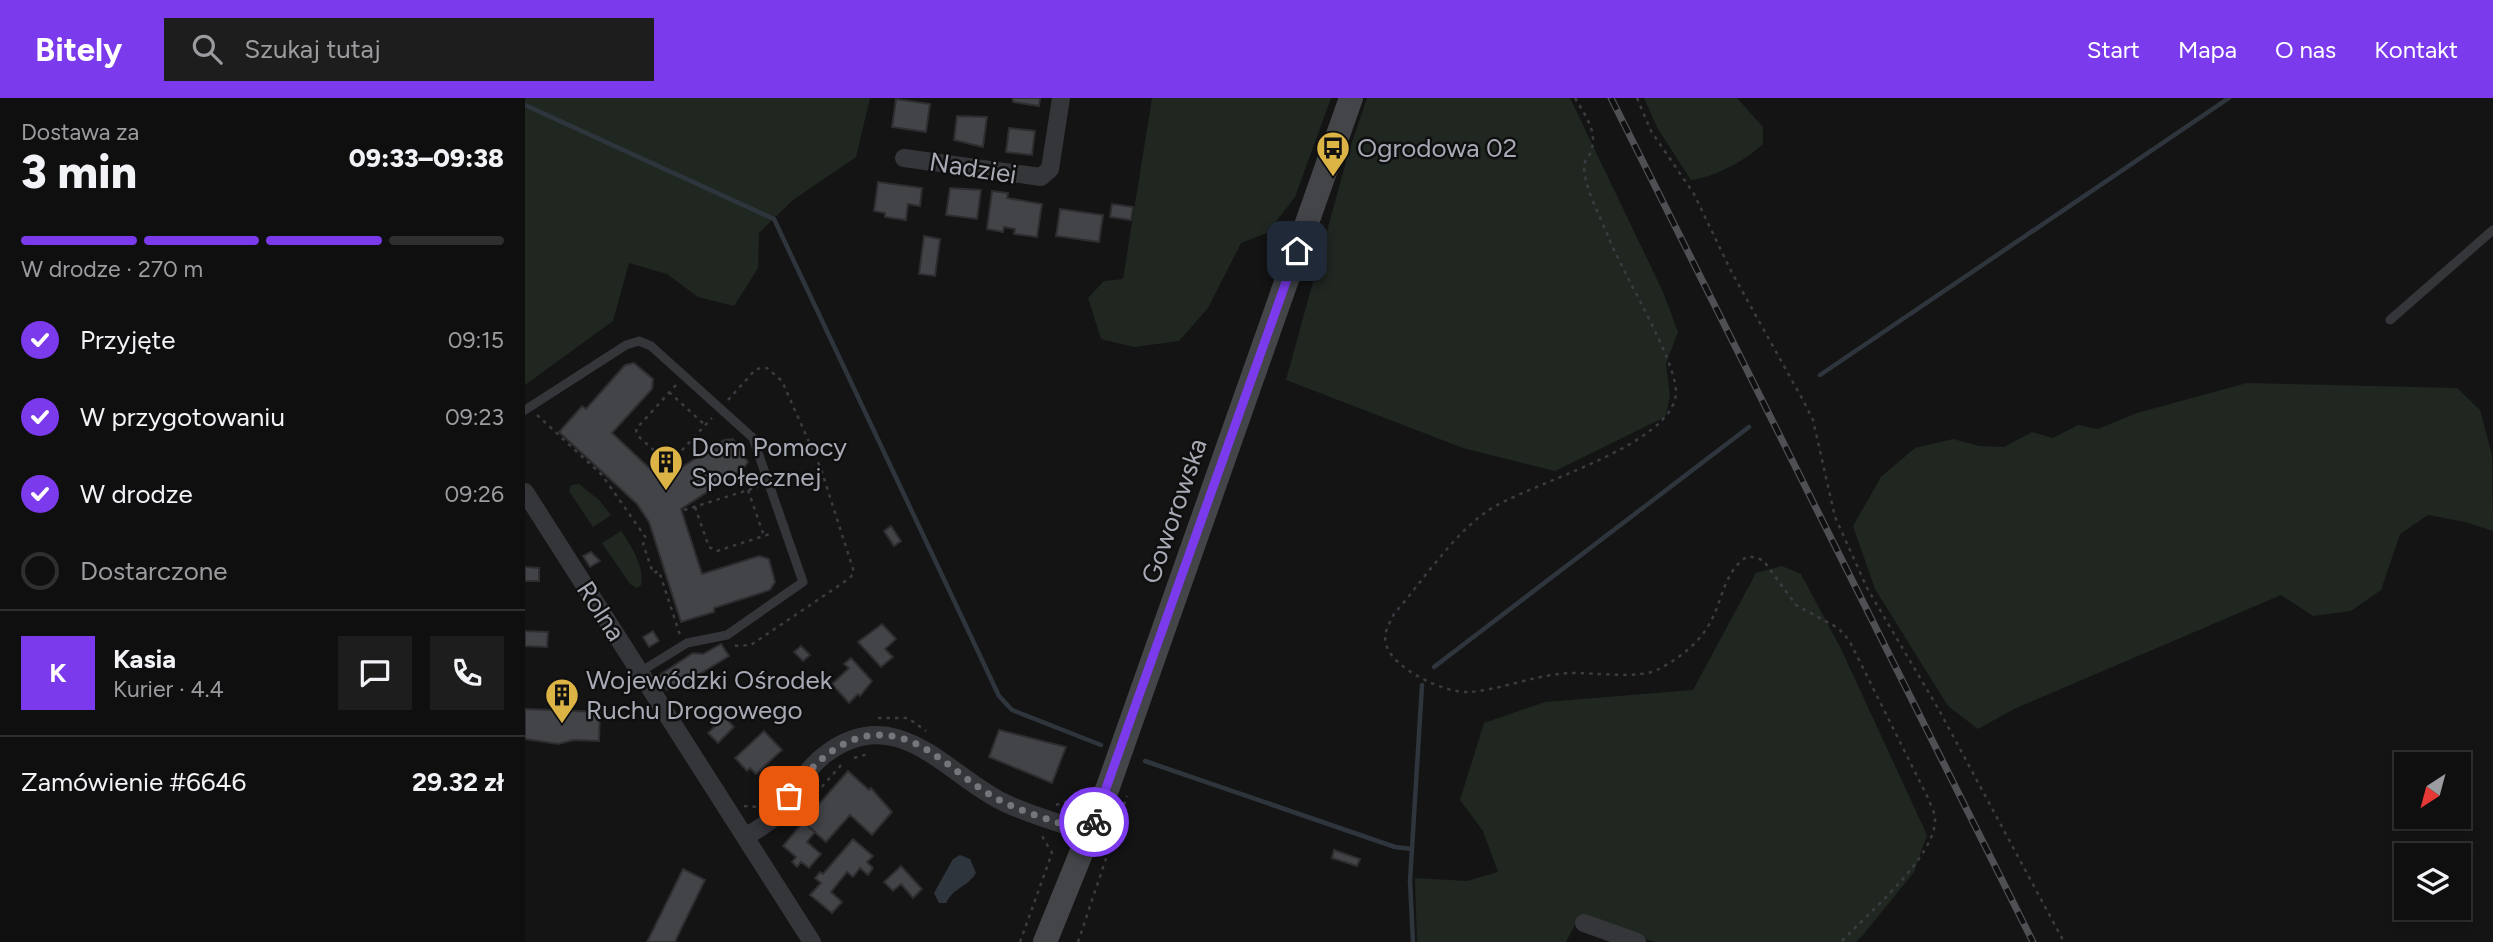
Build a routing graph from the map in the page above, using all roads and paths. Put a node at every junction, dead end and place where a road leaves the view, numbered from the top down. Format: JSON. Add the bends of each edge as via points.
{"nodes":[{"id":1,"x":1061,"y":98,"type":"edge"},
{"id":2,"x":1351,"y":98,"type":"edge"},
{"id":3,"x":1575,"y":98,"type":"edge"},
{"id":4,"x":1637,"y":98,"type":"edge"},
{"id":5,"x":905,"y":158,"type":"dead end"},
{"id":6,"x":2493,"y":230,"type":"edge"},
{"id":7,"x":2390,"y":320,"type":"dead end"},
{"id":8,"x":669,"y":392,"type":"dead end"},
{"id":9,"x":527,"y":408,"type":"edge"},
{"id":10,"x":705,"y":425,"type":"dead end"},
{"id":11,"x":770,"y":483,"type":"junction"},
{"id":12,"x":748,"y":490,"type":"junction"},
{"id":13,"x":525,"y":492,"type":"edge"},
{"id":14,"x":695,"y":507,"type":"junction"},
{"id":15,"x":684,"y":510,"type":"dead end"},
{"id":16,"x":786,"y":528,"type":"junction"},
{"id":17,"x":764,"y":536,"type":"junction"},
{"id":18,"x":684,"y":645,"type":"junction"},
{"id":19,"x":640,"y":672,"type":"junction"},
{"id":20,"x":876,"y":718,"type":"dead end"},
{"id":21,"x":930,"y":734,"type":"dead end"},
{"id":22,"x":868,"y":754,"type":"dead end"},
{"id":23,"x":1091,"y":793,"type":"dead end"},
{"id":24,"x":761,"y":805,"type":"dead end"},
{"id":25,"x":741,"y":806,"type":"dead end"},
{"id":26,"x":804,"y":807,"type":"dead end"},
{"id":27,"x":1047,"y":818,"type":"junction"},
{"id":28,"x":1089,"y":834,"type":"junction"},
{"id":29,"x":745,"y":836,"type":"junction"},
{"id":30,"x":1584,"y":923,"type":"dead end"},
{"id":31,"x":812,"y":942,"type":"edge"},
{"id":32,"x":1020,"y":942,"type":"edge"},
{"id":33,"x":1045,"y":942,"type":"edge"},
{"id":34,"x":1637,"y":942,"type":"edge"},
{"id":35,"x":1841,"y":942,"type":"edge"},
{"id":36,"x":2064,"y":942,"type":"edge"}],
"edges":[{"from":1,"to":5,"type":"street","name":"Nadziei","via":[[1050,169],[1041,177]]},
{"from":2,"to":28,"type":"main road","name":"Goworowska"},
{"from":3,"to":35,"type":"path","via":[[1592,127],[1593,141],[1584,164],[1589,185],[1669,366],[1676,393],[1672,407],[1644,435],[1616,452],[1485,512],[1394,614],[1385,632],[1386,646],[1396,662],[1414,674],[1443,688],[1467,692],[1570,673],[1654,672],[1680,658],[1698,640],[1712,620],[1733,567],[1755,555],[1772,567],[1796,605],[1838,628],[1849,640],[1935,818],[1931,835],[1907,872]]},
{"from":4,"to":36,"type":"path","via":[[1657,141],[1695,194],[1731,271],[1804,402],[1835,517],[1867,588],[1939,710]]},
{"from":6,"to":7,"type":"lane"},
{"from":8,"to":10,"type":"path"},
{"from":9,"to":11,"type":"lane","via":[[626,345],[645,342],[753,439]]},
{"from":9,"to":18,"type":"path","via":[[602,475],[646,538],[643,544],[653,573],[660,571]]},
{"from":11,"to":12,"type":"path"},
{"from":11,"to":16,"type":"lane"},
{"from":12,"to":14,"type":"path"},
{"from":12,"to":17,"type":"path"},
{"from":13,"to":19,"type":"street","name":"Rolna"},
{"from":14,"to":15,"type":"path"},
{"from":14,"to":17,"type":"path","via":[[709,547],[717,551]]},
{"from":16,"to":17,"type":"path"},
{"from":16,"to":18,"type":"lane","via":[[803,575],[798,588],[727,635]]},
{"from":18,"to":19,"type":"lane"},
{"from":19,"to":29,"type":"street","name":"Rolna"},
{"from":20,"to":21,"type":"path","via":[[908,718]]},
{"from":22,"to":26,"type":"path","via":[[845,761]]},
{"from":23,"to":27,"type":"path","via":[[1050,807]]},
{"from":24,"to":25,"type":"path"},
{"from":27,"to":28,"type":"street"},
{"from":27,"to":29,"type":"street","via":[[992,796],[917,744],[867,737],[845,742],[818,760],[769,822]]},
{"from":27,"to":32,"type":"path","via":[[1042,841],[1052,853]]},
{"from":28,"to":33,"type":"main road","name":"Goworowska"},
{"from":29,"to":31,"type":"street","name":"Rolna"},
{"from":30,"to":34,"type":"street"}]}
